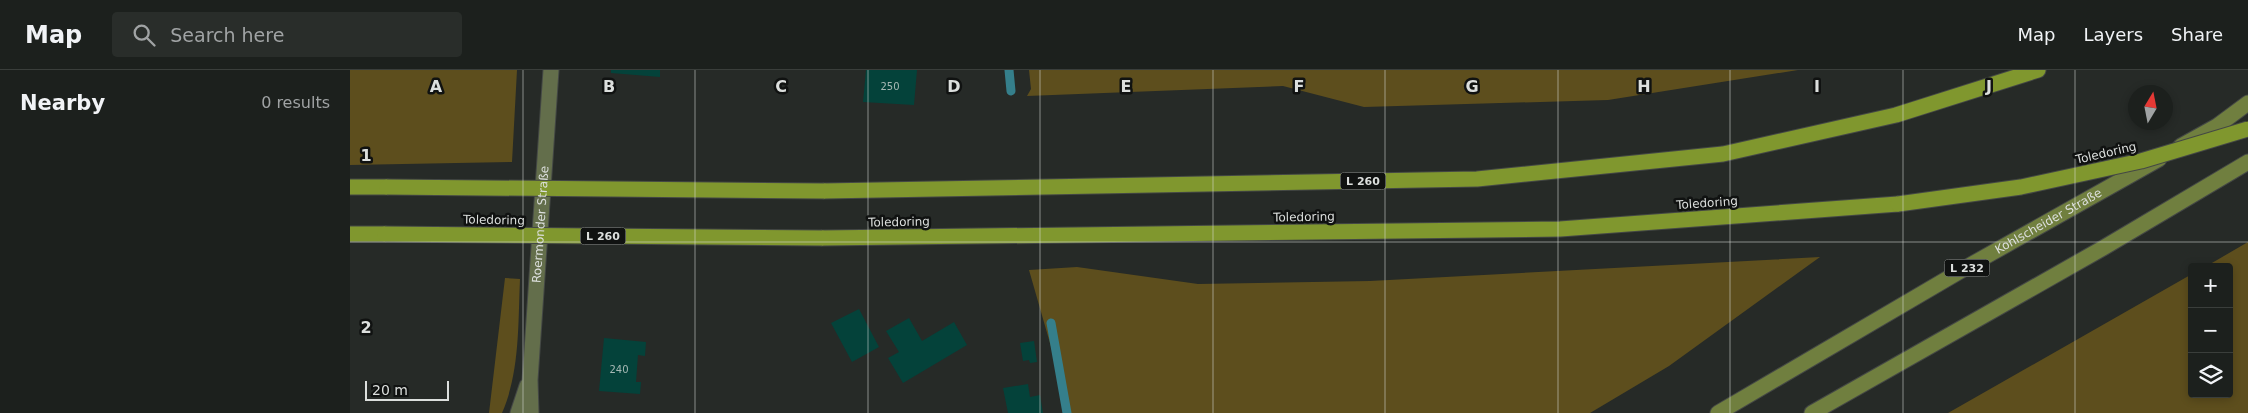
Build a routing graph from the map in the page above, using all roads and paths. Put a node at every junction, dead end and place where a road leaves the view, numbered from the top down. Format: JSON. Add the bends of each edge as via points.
{"nodes":[{"id":1,"x":551,"y":70,"type":"edge"},
{"id":2,"x":2038,"y":70,"type":"edge"},
{"id":3,"x":2248,"y":103,"type":"edge"},
{"id":4,"x":2248,"y":129,"type":"edge"},
{"id":5,"x":2248,"y":162,"type":"edge"},
{"id":6,"x":350,"y":187,"type":"edge"},
{"id":7,"x":350,"y":234,"type":"edge"},
{"id":8,"x":530,"y":380,"type":"junction"},
{"id":9,"x":518,"y":413,"type":"edge"},
{"id":10,"x":531,"y":413,"type":"edge"},
{"id":11,"x":1718,"y":413,"type":"edge"},
{"id":12,"x":1812,"y":413,"type":"edge"}],
"edges":[{"from":1,"to":8,"type":"main road","name":"Roermonder Straße"},
{"from":2,"to":6,"type":"highway","number":"L 260","bridge":true,"via":[[1896,115],[1723,154],[1477,179],[824,191]]},
{"from":3,"to":11,"type":"main road","name":"Kohlscheider Straße","number":"L 232","via":[[2216,126]]},
{"from":4,"to":7,"type":"highway","name":"Toledoring","number":"L 260","bridge":true,"via":[[2141,161],[2022,187],[1898,204],[1560,229],[822,238]]},
{"from":5,"to":12,"type":"main road"},
{"from":8,"to":9,"type":"main road","name":"Roermonder Straße"},
{"from":8,"to":10,"type":"main road","name":"Roermonder Straße"}]}
